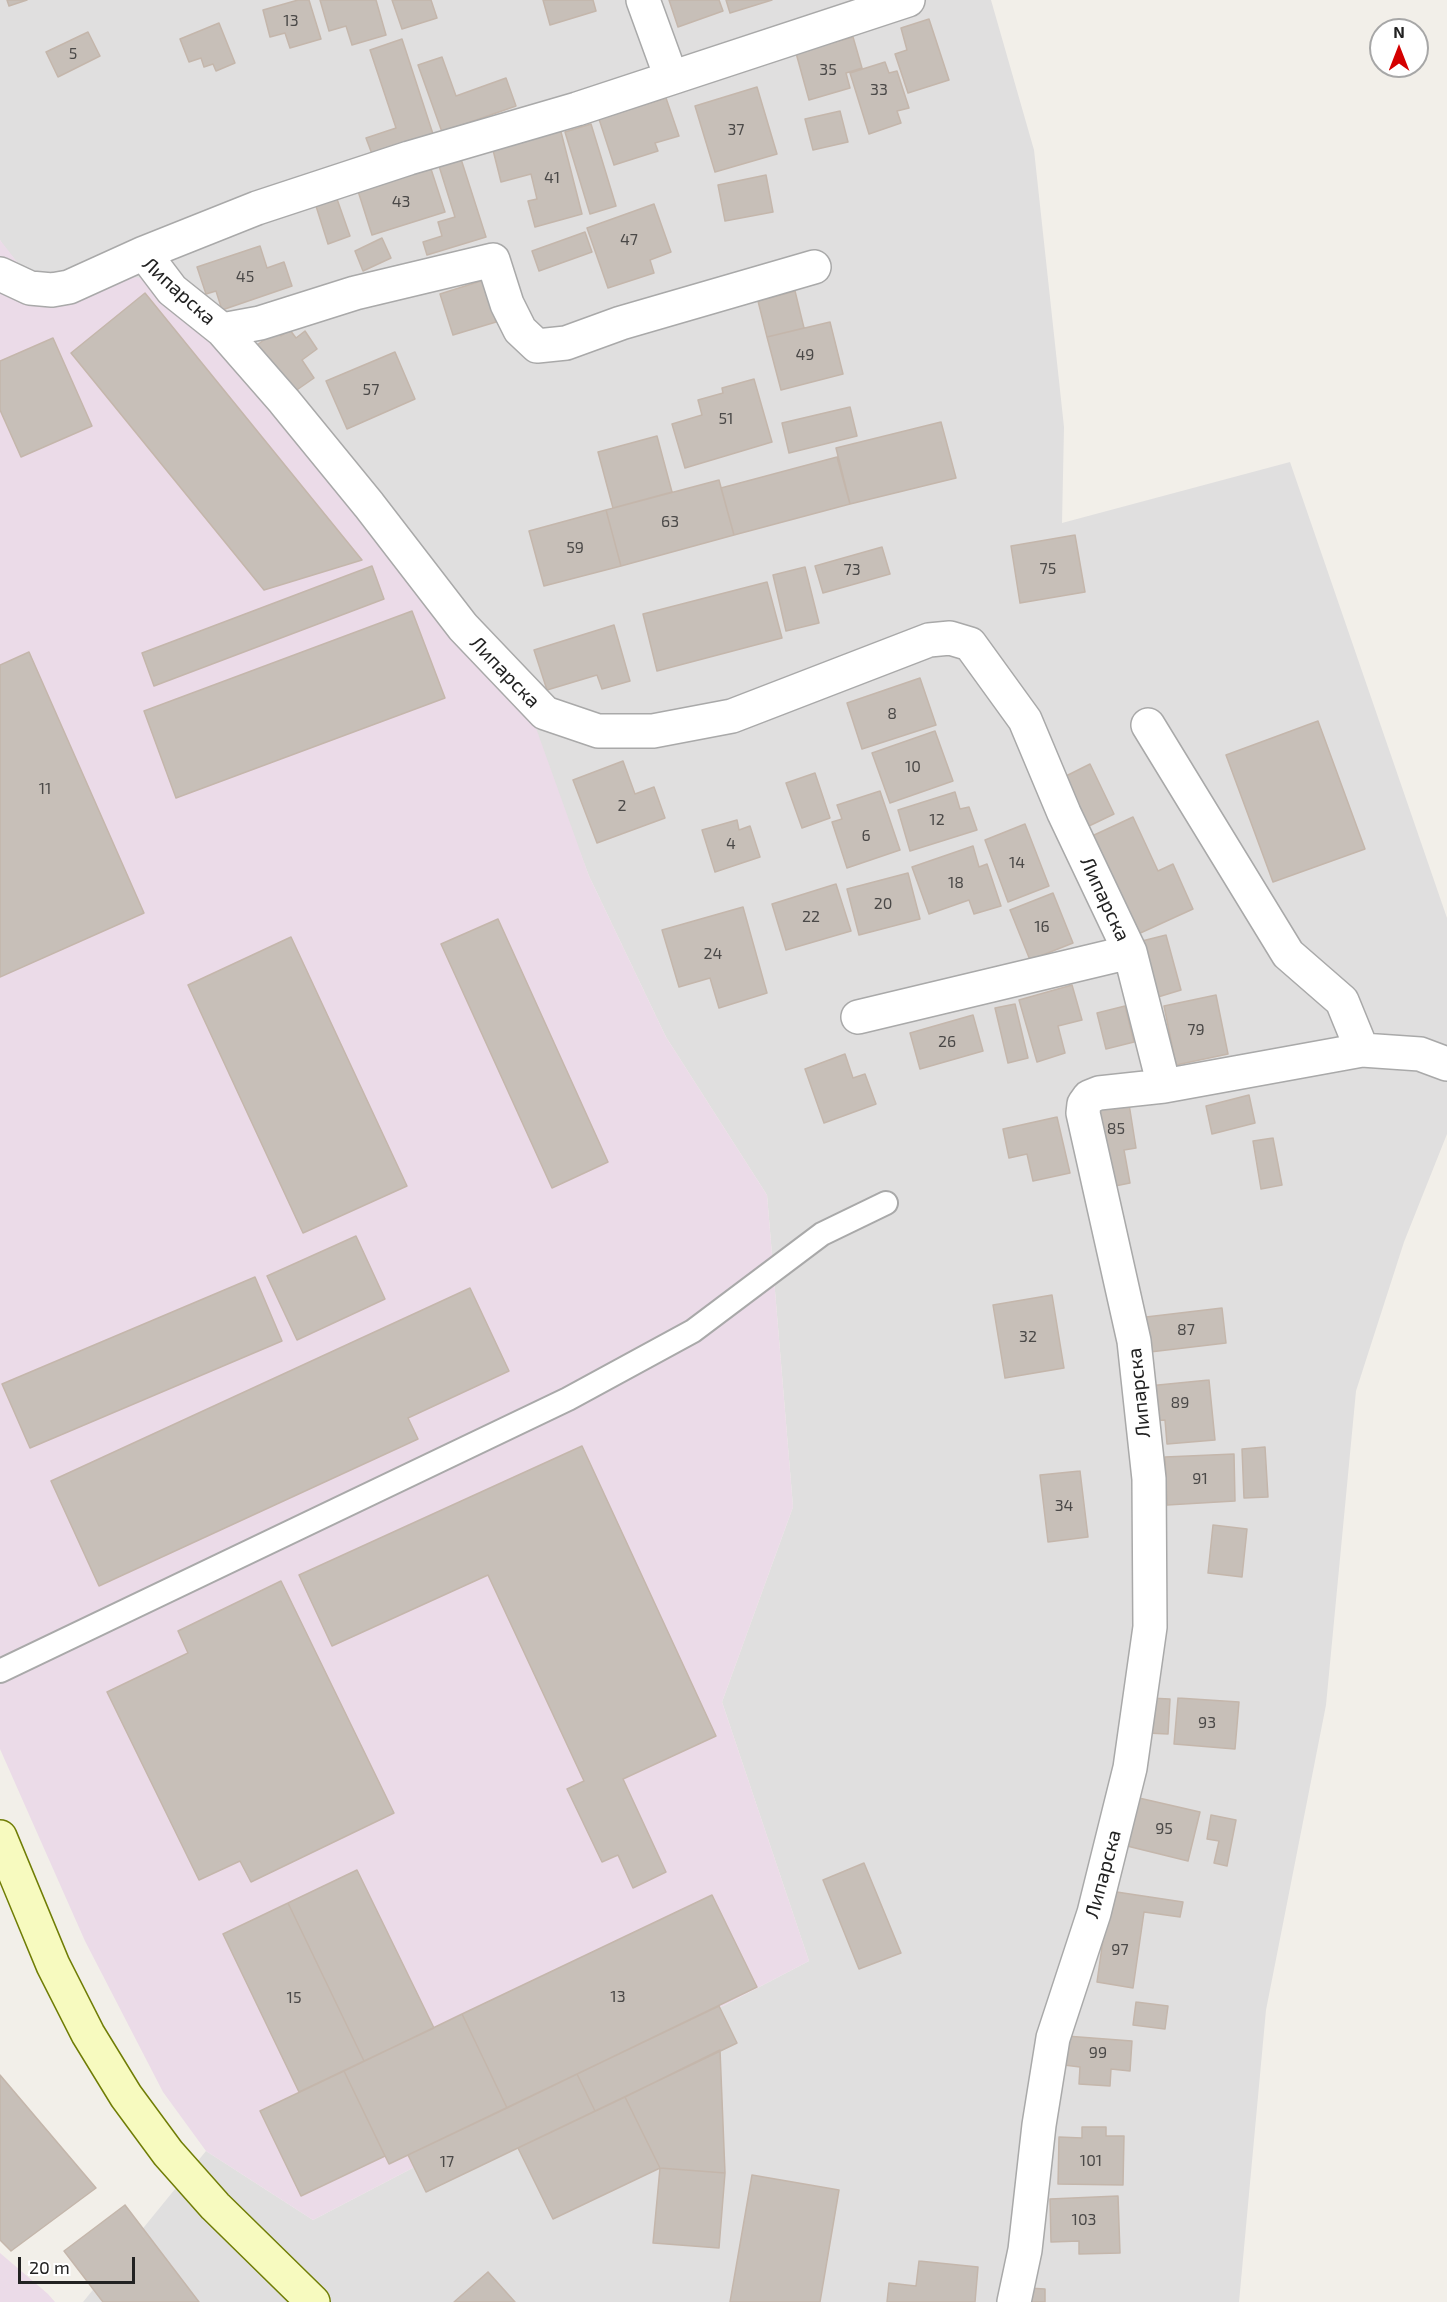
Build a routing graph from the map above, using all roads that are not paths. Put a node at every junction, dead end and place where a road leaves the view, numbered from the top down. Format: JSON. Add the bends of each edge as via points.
{"nodes":[{"id":1,"x":643,"y":0,"type":"edge"},
{"id":2,"x":908,"y":0,"type":"edge"},
{"id":3,"x":670,"y":77,"type":"junction"},
{"id":4,"x":144,"y":253,"type":"junction"},
{"id":5,"x":814,"y":267,"type":"dead end"},
{"id":6,"x":0,"y":274,"type":"edge"},
{"id":7,"x":222,"y":330,"type":"junction"},
{"id":8,"x":1148,"y":725,"type":"dead end"},
{"id":9,"x":1130,"y":952,"type":"junction"},
{"id":10,"x":858,"y":1017,"type":"dead end"},
{"id":11,"x":1362,"y":1050,"type":"junction"},
{"id":12,"x":1447,"y":1064,"type":"edge"},
{"id":13,"x":1164,"y":1086,"type":"junction"},
{"id":14,"x":886,"y":1203,"type":"dead end"},
{"id":15,"x":0,"y":1671,"type":"edge"},
{"id":16,"x":0,"y":1837,"type":"edge"},
{"id":17,"x":313,"y":2302,"type":"edge"},
{"id":18,"x":1014,"y":2302,"type":"edge"}],
"edges":[{"from":1,"to":3,"type":"street"},
{"from":2,"to":3,"type":"street"},
{"from":3,"to":4,"type":"street","via":[[257,208]]},
{"from":4,"to":6,"type":"street","name":"Липарска","via":[[60,288],[30,288]]},
{"from":4,"to":7,"type":"street","name":"Липарска","via":[[172,290]]},
{"from":5,"to":7,"type":"street","via":[[621,323],[566,343],[537,346],[520,330],[493,260]]},
{"from":7,"to":9,"type":"street","name":"Липарска","via":[[369,505],[463,627],[545,713],[598,731],[653,731],[732,716],[930,640],[970,644],[1026,720],[1064,813]]},
{"from":8,"to":11,"type":"street","via":[[1288,954],[1342,1001]]},
{"from":9,"to":10,"type":"street"},
{"from":9,"to":13,"type":"street","name":"Липарска"},
{"from":11,"to":12,"type":"street","via":[[1420,1054]]},
{"from":11,"to":13,"type":"street"},
{"from":13,"to":18,"type":"street","name":"Липарска","via":[[1099,1093],[1084,1104],[1134,1341],[1149,1479],[1150,1628],[1130,1768],[1094,1913],[1053,2038]]},
{"from":14,"to":15,"type":"lane","via":[[822,1234],[693,1330],[568,1399]]},
{"from":16,"to":17,"type":"main road","via":[[53,1965],[87,2034],[126,2096],[215,2206]]}]}
